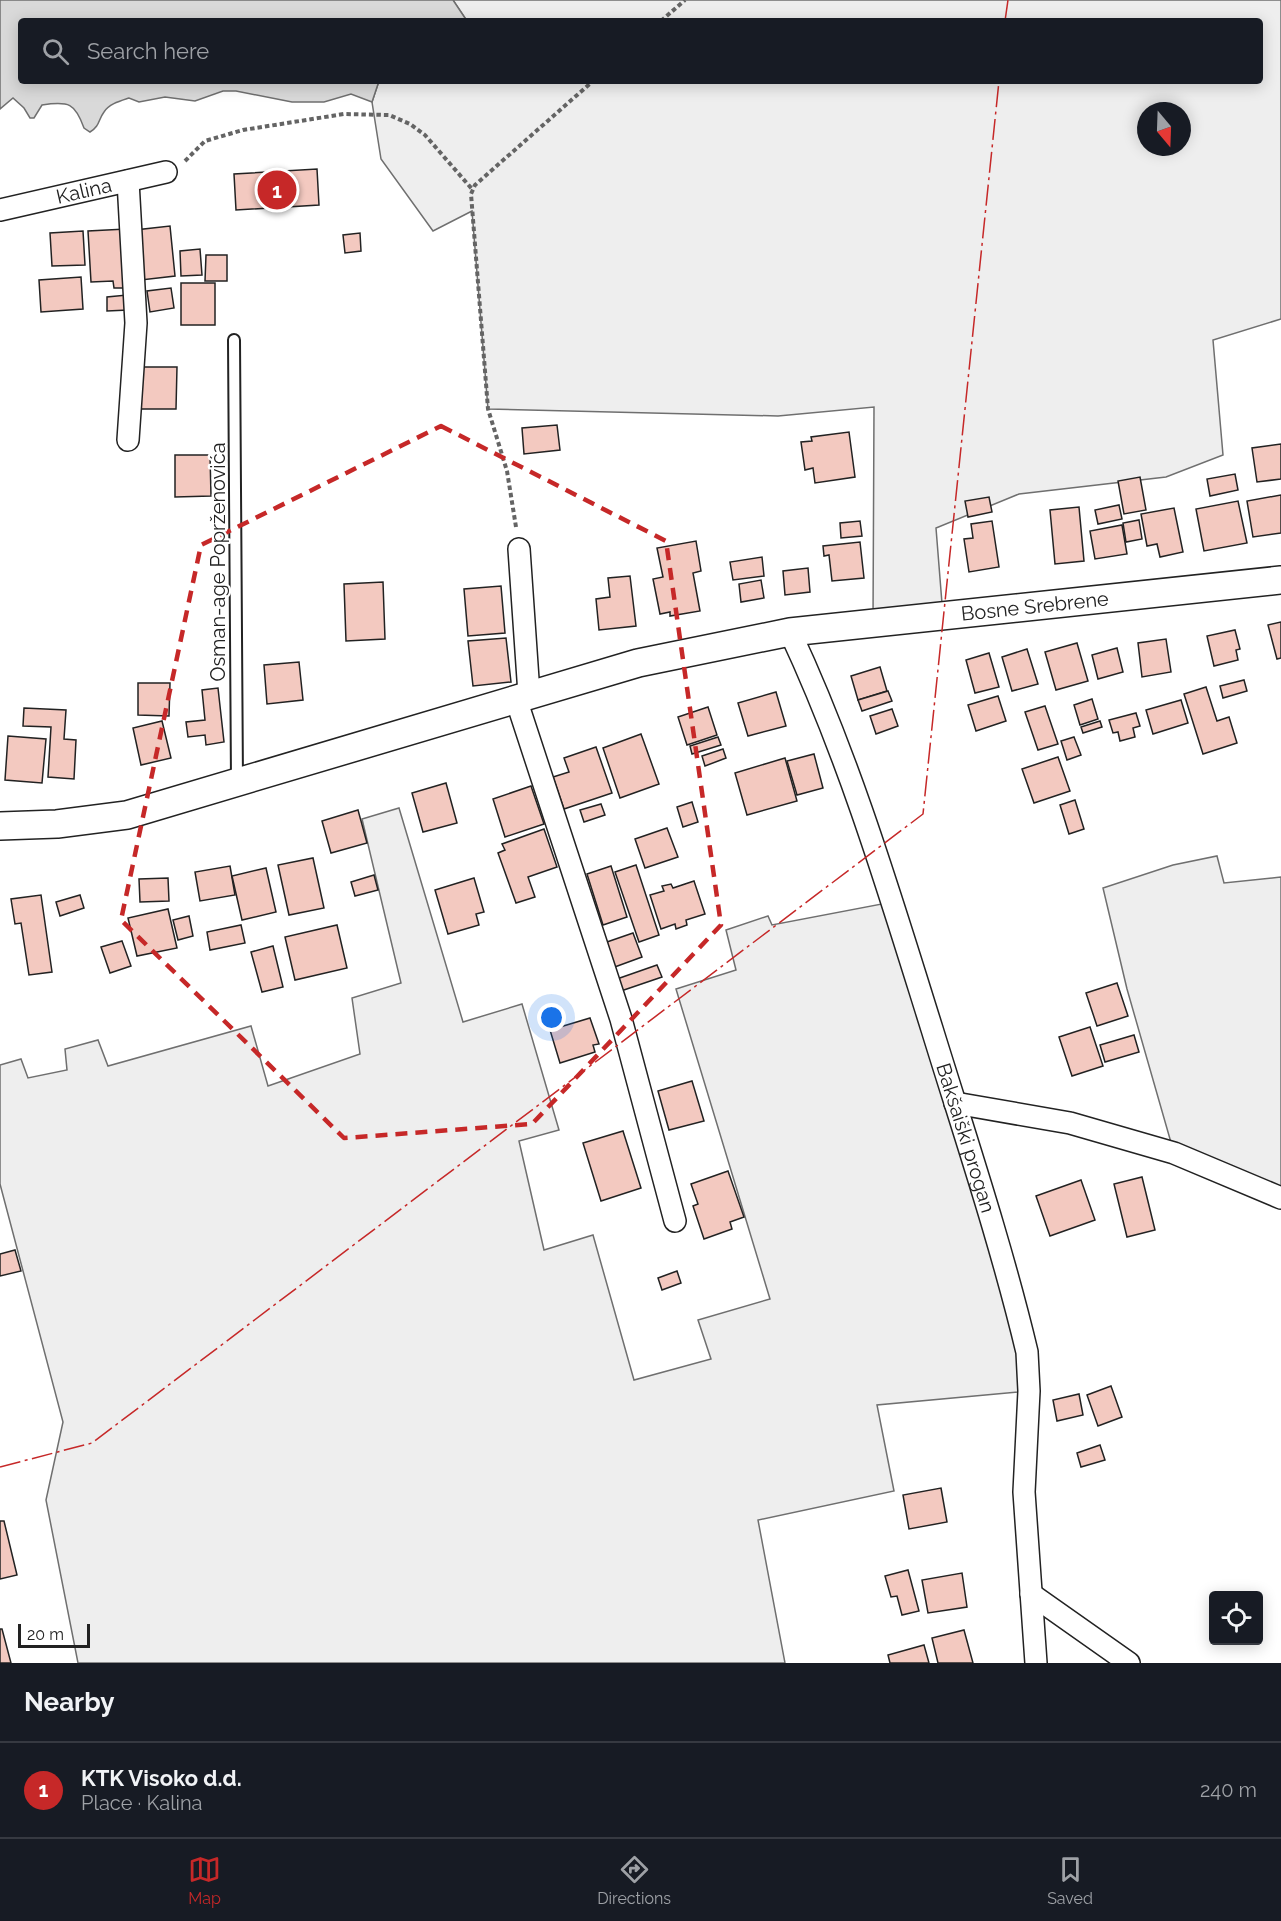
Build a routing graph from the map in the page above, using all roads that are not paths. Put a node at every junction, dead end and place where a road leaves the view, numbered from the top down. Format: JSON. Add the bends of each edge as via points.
{"nodes":[{"id":1,"x":166,"y":172,"type":"road end"},
{"id":2,"x":128,"y":181,"type":"junction"},
{"id":3,"x":0,"y":210,"type":"edge"},
{"id":4,"x":234,"y":340,"type":"dead end"},
{"id":5,"x":128,"y":440,"type":"dead end"},
{"id":6,"x":519,"y":549,"type":"road end"},
{"id":7,"x":1281,"y":580,"type":"edge"},
{"id":8,"x":790,"y":632,"type":"junction"},
{"id":9,"x":522,"y":696,"type":"junction"},
{"id":10,"x":237,"y":783,"type":"junction"},
{"id":11,"x":0,"y":826,"type":"edge"},
{"id":12,"x":954,"y":1102,"type":"junction"},
{"id":13,"x":1281,"y":1198,"type":"edge"},
{"id":14,"x":675,"y":1221,"type":"dead end"},
{"id":15,"x":1031,"y":1594,"type":"junction"},
{"id":16,"x":1036,"y":1663,"type":"edge"},
{"id":17,"x":1129,"y":1663,"type":"edge"}],
"edges":[{"from":1,"to":2,"type":"street","name":"Kalina"},
{"from":2,"to":3,"type":"street","name":"Kalina"},
{"from":2,"to":5,"type":"street","via":[[135,323]]},
{"from":4,"to":10,"type":"lane","name":"Osman-age Poprženovića"},
{"from":6,"to":9,"type":"street"},
{"from":7,"to":8,"type":"street","name":"Bosne Srebrene"},
{"from":8,"to":9,"type":"street","name":"Bosne Srebrene","via":[[638,663]]},
{"from":8,"to":12,"type":"street","name":"Bakšaiški progan","via":[[854,786]]},
{"from":9,"to":10,"type":"street","name":"Bosne Srebrene"},
{"from":9,"to":14,"type":"street","via":[[621,1019]]},
{"from":10,"to":11,"type":"street","name":"Bosne Srebrene","via":[[127,814],[57,824]]},
{"from":12,"to":13,"type":"street","via":[[1070,1124],[1174,1153]]},
{"from":12,"to":15,"type":"street","name":"Bakšaiški progan","via":[[1027,1352],[1024,1492]]},
{"from":15,"to":16,"type":"street","name":"Bakšaiški progan"},
{"from":15,"to":17,"type":"street"}]}
